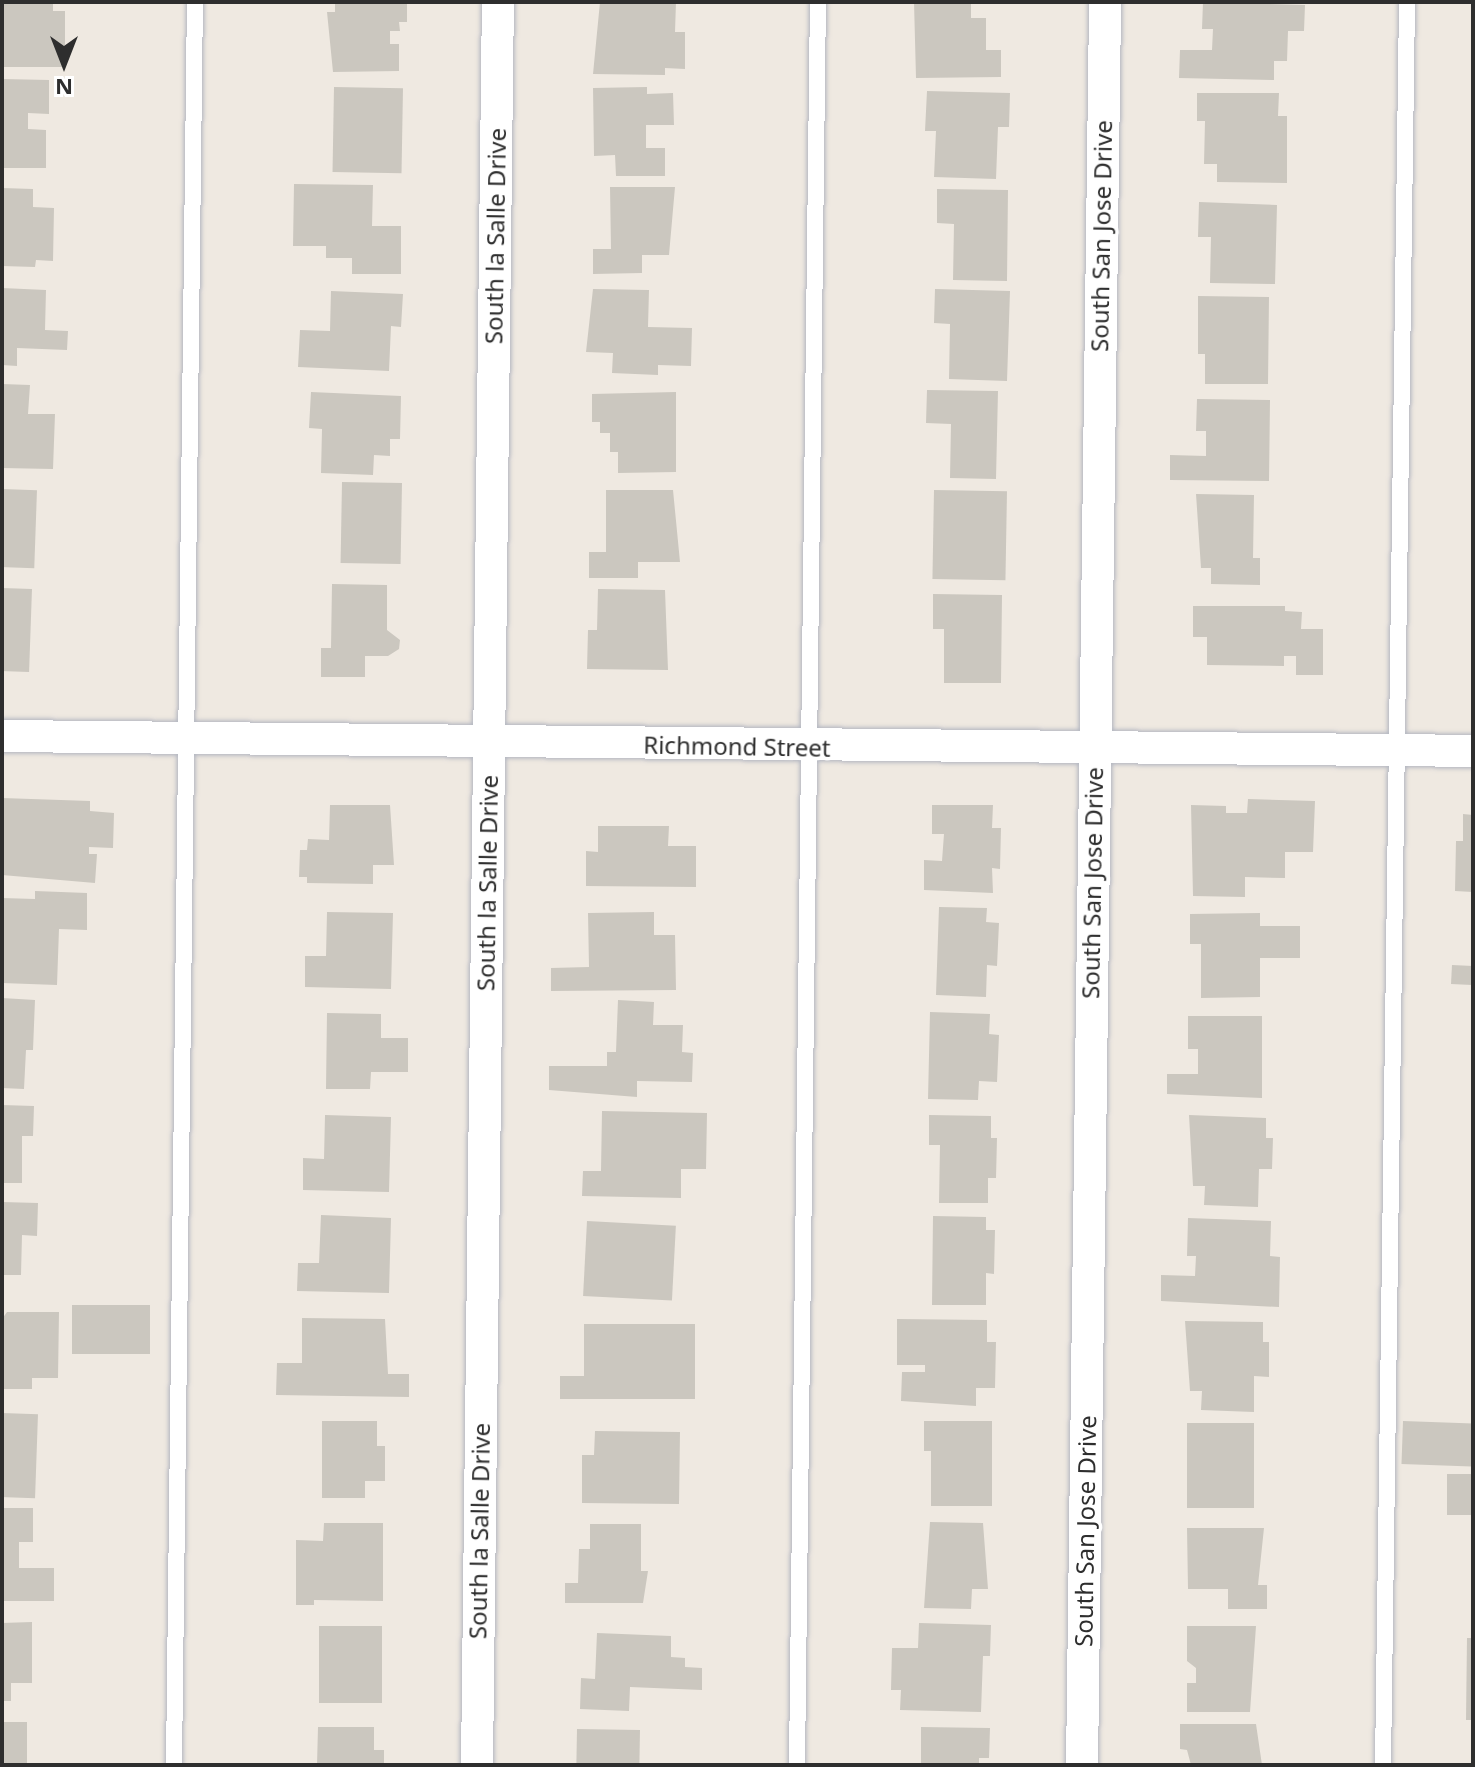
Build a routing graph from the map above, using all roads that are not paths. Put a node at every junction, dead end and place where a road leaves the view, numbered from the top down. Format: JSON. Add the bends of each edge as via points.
{"nodes":[{"id":1,"x":195,"y":2,"type":"edge"},
{"id":2,"x":498,"y":2,"type":"edge"},
{"id":3,"x":818,"y":2,"type":"edge"},
{"id":4,"x":1105,"y":2,"type":"edge"},
{"id":5,"x":1407,"y":2,"type":"edge"},
{"id":6,"x":2,"y":736,"type":"edge"},
{"id":7,"x":183,"y":738,"type":"junction"},
{"id":8,"x":489,"y":743,"type":"junction"},
{"id":9,"x":812,"y":747,"type":"junction"},
{"id":10,"x":1094,"y":750,"type":"junction"},
{"id":11,"x":1396,"y":751,"type":"junction"},
{"id":12,"x":1473,"y":751,"type":"edge"},
{"id":13,"x":174,"y":1765,"type":"edge"},
{"id":14,"x":477,"y":1765,"type":"edge"},
{"id":15,"x":797,"y":1765,"type":"edge"},
{"id":16,"x":1082,"y":1765,"type":"edge"},
{"id":17,"x":1383,"y":1765,"type":"edge"}],
"edges":[{"from":1,"to":7,"type":"lane"},
{"from":2,"to":8,"type":"street","name":"South la Salle Drive"},
{"from":3,"to":9,"type":"lane"},
{"from":4,"to":10,"type":"street","name":"South San Jose Drive"},
{"from":5,"to":11,"type":"lane"},
{"from":6,"to":7,"type":"street","name":"Richmond Street"},
{"from":7,"to":8,"type":"street","name":"Richmond Street"},
{"from":7,"to":13,"type":"lane"},
{"from":8,"to":9,"type":"street","name":"Richmond Street"},
{"from":8,"to":14,"type":"street","name":"South la Salle Drive"},
{"from":9,"to":10,"type":"street","name":"Richmond Street"},
{"from":9,"to":15,"type":"lane"},
{"from":10,"to":11,"type":"street","name":"Richmond Street"},
{"from":10,"to":16,"type":"street","name":"South San Jose Drive"},
{"from":11,"to":12,"type":"street","name":"Richmond Street"},
{"from":11,"to":17,"type":"lane"}]}
